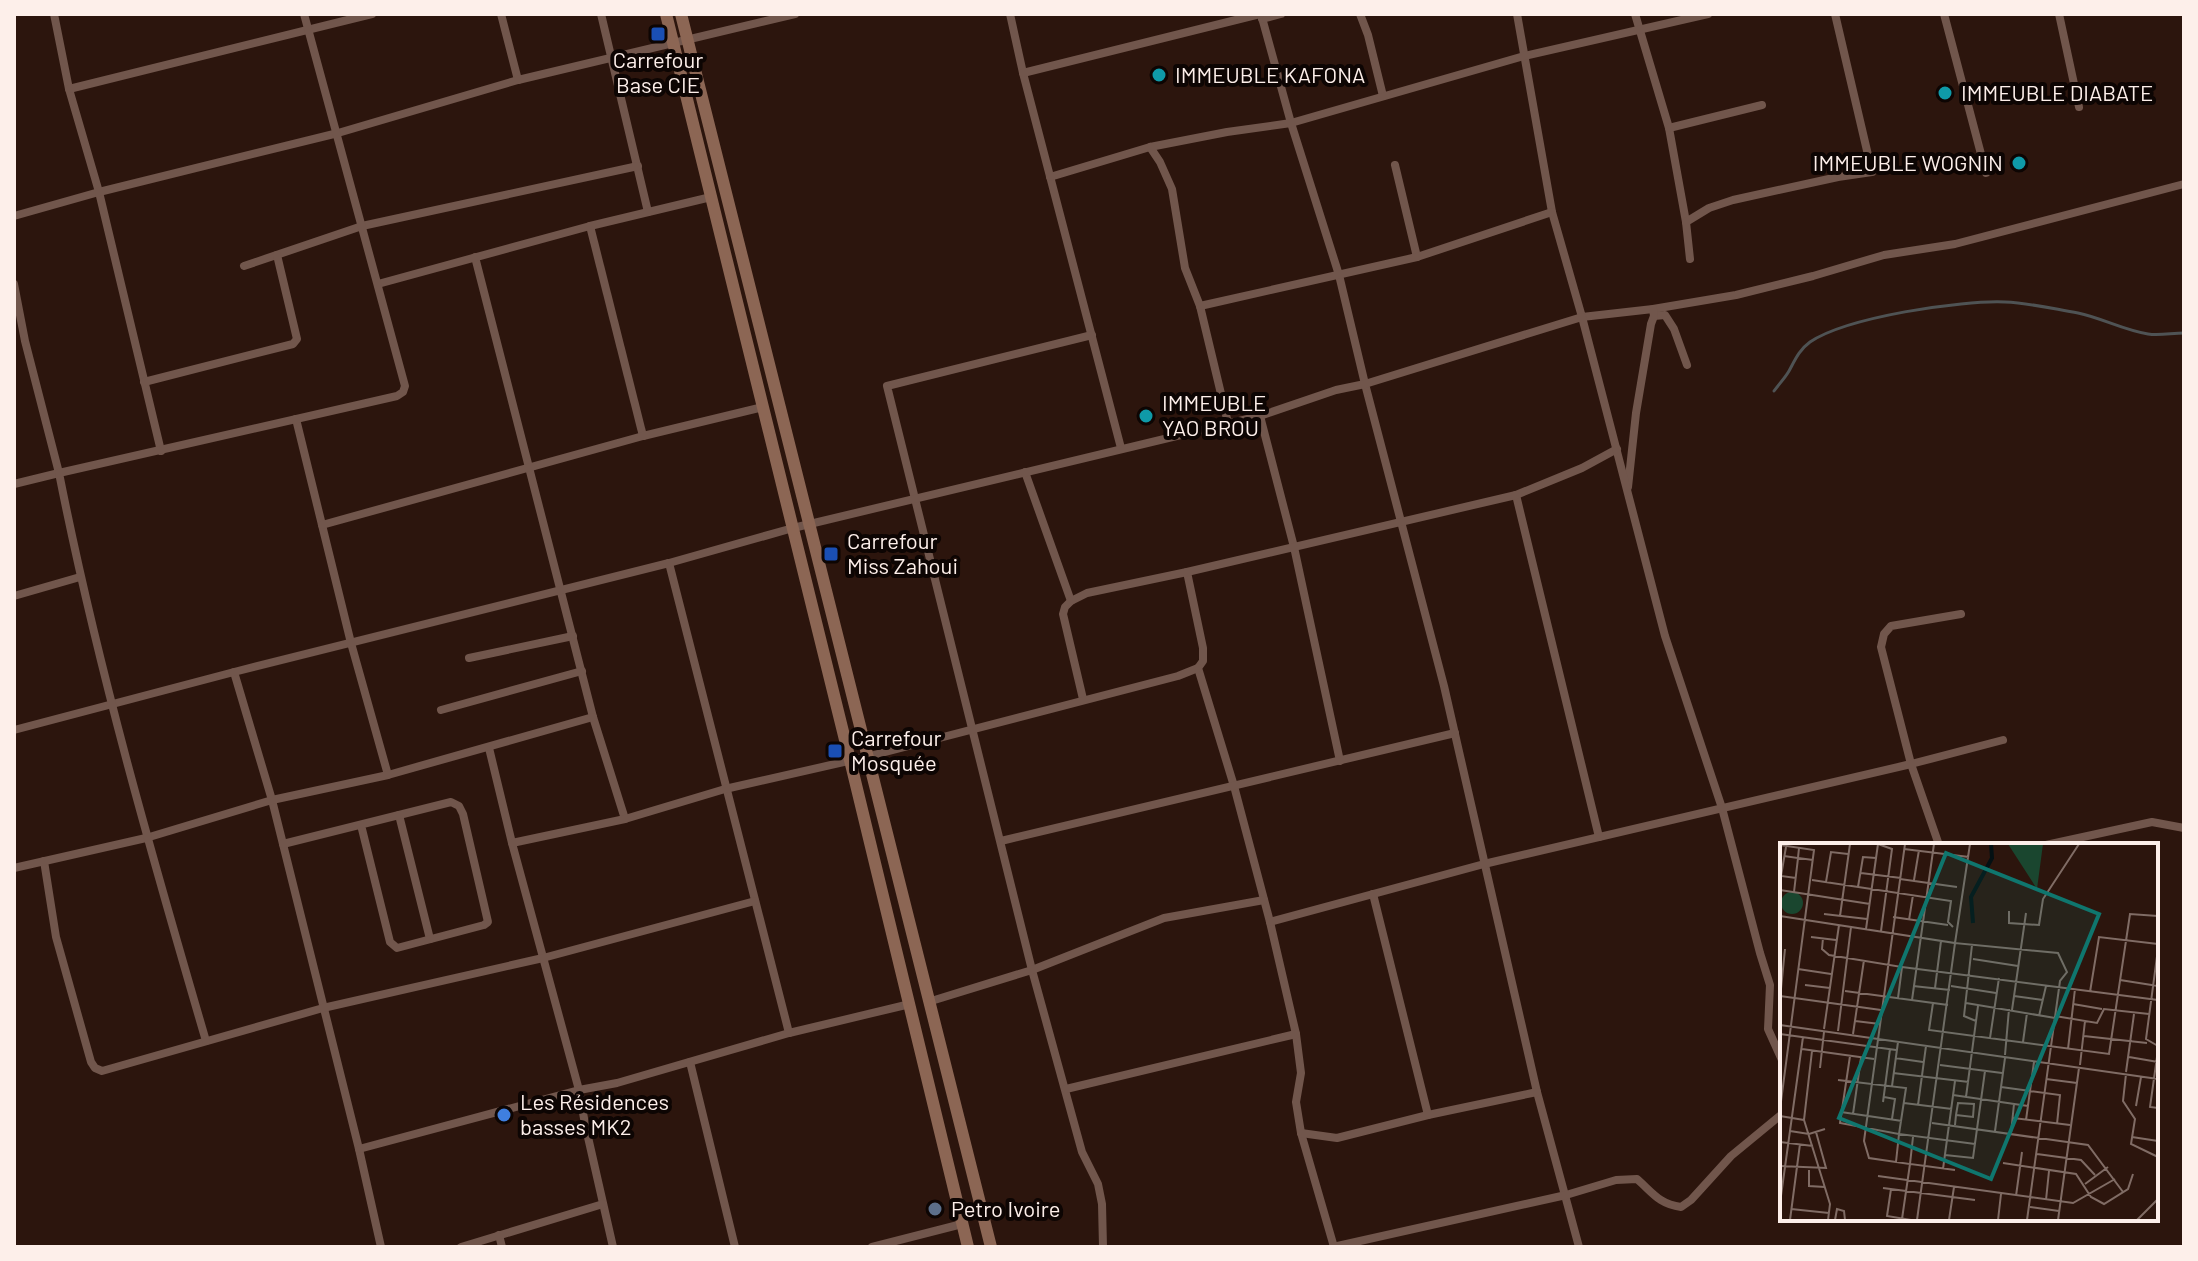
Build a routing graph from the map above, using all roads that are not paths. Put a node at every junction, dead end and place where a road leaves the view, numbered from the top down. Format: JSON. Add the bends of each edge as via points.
{"nodes":[{"id":1,"x":54,"y":14,"type":"edge"},
{"id":2,"x":304,"y":14,"type":"edge"},
{"id":3,"x":372,"y":14,"type":"edge"},
{"id":4,"x":501,"y":14,"type":"edge"},
{"id":5,"x":601,"y":14,"type":"edge"},
{"id":6,"x":666,"y":14,"type":"edge"},
{"id":7,"x":681,"y":14,"type":"edge"},
{"id":8,"x":795,"y":14,"type":"edge"},
{"id":9,"x":1010,"y":14,"type":"edge"},
{"id":10,"x":1281,"y":14,"type":"edge"},
{"id":11,"x":1360,"y":14,"type":"edge"},
{"id":12,"x":1517,"y":14,"type":"edge"},
{"id":13,"x":1635,"y":14,"type":"edge"},
{"id":14,"x":1708,"y":14,"type":"edge"},
{"id":15,"x":1835,"y":14,"type":"edge"},
{"id":16,"x":1944,"y":14,"type":"edge"},
{"id":17,"x":2059,"y":14,"type":"edge"},
{"id":18,"x":783,"y":16,"type":"edge"},
{"id":19,"x":1261,"y":16,"type":"edge"},
{"id":20,"x":309,"y":30,"type":"junction"},
{"id":21,"x":1639,"y":30,"type":"junction"},
{"id":22,"x":688,"y":41,"type":"junction"},
{"id":23,"x":674,"y":44,"type":"junction"},
{"id":24,"x":1524,"y":56,"type":"junction"},
{"id":25,"x":612,"y":58,"type":"junction"},
{"id":26,"x":1023,"y":73,"type":"junction"},
{"id":27,"x":518,"y":80,"type":"junction"},
{"id":28,"x":69,"y":89,"type":"junction"},
{"id":29,"x":1383,"y":96,"type":"junction"},
{"id":30,"x":1762,"y":105,"type":"dead end"},
{"id":31,"x":2079,"y":107,"type":"dead end"},
{"id":32,"x":1291,"y":123,"type":"junction"},
{"id":33,"x":1669,"y":128,"type":"junction"},
{"id":34,"x":338,"y":133,"type":"junction"},
{"id":35,"x":1150,"y":147,"type":"junction"},
{"id":36,"x":1395,"y":165,"type":"dead end"},
{"id":37,"x":638,"y":166,"type":"junction"},
{"id":38,"x":1986,"y":173,"type":"dead end"},
{"id":39,"x":1050,"y":177,"type":"junction"},
{"id":40,"x":2184,"y":184,"type":"edge"},
{"id":41,"x":99,"y":192,"type":"junction"},
{"id":42,"x":711,"y":197,"type":"junction"},
{"id":43,"x":648,"y":212,"type":"junction"},
{"id":44,"x":1552,"y":212,"type":"junction"},
{"id":45,"x":14,"y":216,"type":"edge"},
{"id":46,"x":1686,"y":222,"type":"junction"},
{"id":47,"x":362,"y":226,"type":"junction"},
{"id":48,"x":590,"y":226,"type":"junction"},
{"id":49,"x":277,"y":255,"type":"junction"},
{"id":50,"x":475,"y":257,"type":"junction"},
{"id":51,"x":1417,"y":257,"type":"junction"},
{"id":52,"x":1690,"y":259,"type":"dead end"},
{"id":53,"x":244,"y":266,"type":"dead end"},
{"id":54,"x":1339,"y":275,"type":"junction"},
{"id":55,"x":14,"y":284,"type":"edge"},
{"id":56,"x":378,"y":284,"type":"junction"},
{"id":57,"x":1200,"y":306,"type":"junction"},
{"id":58,"x":1654,"y":312,"type":"junction"},
{"id":59,"x":1582,"y":317,"type":"junction"},
{"id":60,"x":1092,"y":335,"type":"junction"},
{"id":61,"x":1687,"y":365,"type":"dead end"},
{"id":62,"x":144,"y":382,"type":"junction"},
{"id":63,"x":1365,"y":384,"type":"junction"},
{"id":64,"x":763,"y":407,"type":"junction"},
{"id":65,"x":1260,"y":416,"type":"junction"},
{"id":66,"x":296,"y":419,"type":"junction"},
{"id":67,"x":1228,"y":423,"type":"junction"},
{"id":68,"x":643,"y":436,"type":"junction"},
{"id":69,"x":1121,"y":448,"type":"junction"},
{"id":70,"x":1617,"y":449,"type":"junction"},
{"id":71,"x":161,"y":451,"type":"junction"},
{"id":72,"x":528,"y":466,"type":"junction"},
{"id":73,"x":1025,"y":472,"type":"junction"},
{"id":74,"x":59,"y":473,"type":"junction"},
{"id":75,"x":14,"y":484,"type":"edge"},
{"id":76,"x":1628,"y":491,"type":"junction"},
{"id":77,"x":1516,"y":495,"type":"junction"},
{"id":78,"x":915,"y":498,"type":"junction"},
{"id":79,"x":1401,"y":522,"type":"junction"},
{"id":80,"x":809,"y":524,"type":"junction"},
{"id":81,"x":322,"y":525,"type":"junction"},
{"id":82,"x":793,"y":528,"type":"junction"},
{"id":83,"x":1294,"y":547,"type":"junction"},
{"id":84,"x":669,"y":563,"type":"junction"},
{"id":85,"x":1187,"y":572,"type":"junction"},
{"id":86,"x":80,"y":577,"type":"junction"},
{"id":87,"x":561,"y":590,"type":"junction"},
{"id":88,"x":14,"y":596,"type":"edge"},
{"id":89,"x":1071,"y":601,"type":"junction"},
{"id":90,"x":1961,"y":614,"type":"dead end"},
{"id":91,"x":573,"y":636,"type":"junction"},
{"id":92,"x":351,"y":643,"type":"junction"},
{"id":93,"x":469,"y":658,"type":"dead end"},
{"id":94,"x":1198,"y":668,"type":"junction"},
{"id":95,"x":582,"y":671,"type":"junction"},
{"id":96,"x":234,"y":672,"type":"junction"},
{"id":97,"x":1083,"y":699,"type":"junction"},
{"id":98,"x":111,"y":705,"type":"junction"},
{"id":99,"x":441,"y":710,"type":"dead end"},
{"id":100,"x":593,"y":717,"type":"junction"},
{"id":101,"x":974,"y":729,"type":"junction"},
{"id":102,"x":14,"y":730,"type":"edge"},
{"id":103,"x":1455,"y":733,"type":"junction"},
{"id":104,"x":2003,"y":740,"type":"dead end"},
{"id":105,"x":489,"y":748,"type":"junction"},
{"id":106,"x":866,"y":757,"type":"junction"},
{"id":107,"x":850,"y":760,"type":"junction"},
{"id":108,"x":1340,"y":761,"type":"junction"},
{"id":109,"x":1911,"y":764,"type":"junction"},
{"id":110,"x":388,"y":775,"type":"junction"},
{"id":111,"x":1234,"y":786,"type":"junction"},
{"id":112,"x":725,"y":789,"type":"junction"},
{"id":113,"x":272,"y":800,"type":"junction"},
{"id":114,"x":1722,"y":808,"type":"junction"},
{"id":115,"x":399,"y":815,"type":"junction"},
{"id":116,"x":625,"y":819,"type":"junction"},
{"id":117,"x":361,"y":825,"type":"junction"},
{"id":118,"x":2184,"y":828,"type":"edge"},
{"id":119,"x":1599,"y":837,"type":"junction"},
{"id":120,"x":146,"y":838,"type":"junction"},
{"id":121,"x":1001,"y":841,"type":"junction"},
{"id":122,"x":512,"y":843,"type":"junction"},
{"id":123,"x":1938,"y":843,"type":"edge"},
{"id":124,"x":2055,"y":843,"type":"edge"},
{"id":125,"x":283,"y":844,"type":"junction"},
{"id":126,"x":44,"y":861,"type":"junction"},
{"id":127,"x":1484,"y":864,"type":"junction"},
{"id":128,"x":14,"y":868,"type":"edge"},
{"id":129,"x":1373,"y":894,"type":"junction"},
{"id":130,"x":1264,"y":900,"type":"junction"},
{"id":131,"x":755,"y":901,"type":"junction"},
{"id":132,"x":1270,"y":922,"type":"junction"},
{"id":133,"x":430,"y":939,"type":"junction"},
{"id":134,"x":543,"y":958,"type":"junction"},
{"id":135,"x":1032,"y":970,"type":"junction"},
{"id":136,"x":928,"y":1002,"type":"junction"},
{"id":137,"x":910,"y":1004,"type":"junction"},
{"id":138,"x":323,"y":1008,"type":"junction"},
{"id":139,"x":789,"y":1033,"type":"junction"},
{"id":140,"x":1296,"y":1034,"type":"junction"},
{"id":141,"x":206,"y":1041,"type":"junction"},
{"id":142,"x":1780,"y":1056,"type":"edge"},
{"id":143,"x":690,"y":1062,"type":"junction"},
{"id":144,"x":1066,"y":1089,"type":"junction"},
{"id":145,"x":579,"y":1090,"type":"junction"},
{"id":146,"x":1537,"y":1092,"type":"junction"},
{"id":147,"x":1428,"y":1115,"type":"junction"},
{"id":148,"x":1780,"y":1116,"type":"edge"},
{"id":149,"x":1301,"y":1133,"type":"junction"},
{"id":150,"x":359,"y":1149,"type":"junction"},
{"id":151,"x":1566,"y":1195,"type":"junction"},
{"id":152,"x":603,"y":1204,"type":"junction"},
{"id":153,"x":962,"y":1224,"type":"junction"},
{"id":154,"x":499,"y":1235,"type":"junction"},
{"id":155,"x":1350,"y":1245,"type":"edge"},
{"id":156,"x":381,"y":1247,"type":"edge"},
{"id":157,"x":461,"y":1247,"type":"edge"},
{"id":158,"x":502,"y":1247,"type":"edge"},
{"id":159,"x":613,"y":1247,"type":"edge"},
{"id":160,"x":735,"y":1247,"type":"edge"},
{"id":161,"x":872,"y":1247,"type":"edge"},
{"id":162,"x":968,"y":1247,"type":"edge"},
{"id":163,"x":991,"y":1247,"type":"edge"},
{"id":164,"x":1103,"y":1247,"type":"edge"},
{"id":165,"x":1333,"y":1247,"type":"edge"},
{"id":166,"x":1579,"y":1247,"type":"edge"}],
"edges":[{"from":1,"to":28,"type":"street"},
{"from":2,"to":20,"type":"street"},
{"from":3,"to":20,"type":"street"},
{"from":4,"to":27,"type":"street"},
{"from":5,"to":25,"type":"street"},
{"from":6,"to":23,"type":"main road"},
{"from":7,"to":22,"type":"main road"},
{"from":8,"to":18,"type":"street"},
{"from":9,"to":26,"type":"street"},
{"from":10,"to":19,"type":"street"},
{"from":11,"to":29,"type":"street"},
{"from":12,"to":24,"type":"street"},
{"from":13,"to":21,"type":"street"},
{"from":14,"to":21,"type":"street"},
{"from":15,"to":46,"type":"street","via":[[1872,172],[1733,200]]},
{"from":16,"to":38,"type":"street"},
{"from":17,"to":31,"type":"street"},
{"from":18,"to":22,"type":"street"},
{"from":19,"to":26,"type":"street"},
{"from":19,"to":32,"type":"street"},
{"from":20,"to":28,"type":"street"},
{"from":20,"to":34,"type":"street"},
{"from":21,"to":24,"type":"street"},
{"from":21,"to":33,"type":"street"},
{"from":22,"to":23,"type":"street"},
{"from":22,"to":80,"type":"main road"},
{"from":23,"to":25,"type":"street"},
{"from":23,"to":42,"type":"main road"},
{"from":24,"to":29,"type":"street"},
{"from":24,"to":44,"type":"street"},
{"from":25,"to":27,"type":"street"},
{"from":25,"to":37,"type":"street"},
{"from":26,"to":39,"type":"street"},
{"from":27,"to":34,"type":"street"},
{"from":28,"to":41,"type":"street"},
{"from":29,"to":32,"type":"street"},
{"from":30,"to":33,"type":"street"},
{"from":32,"to":35,"type":"street"},
{"from":32,"to":54,"type":"street"},
{"from":33,"to":46,"type":"street"},
{"from":34,"to":41,"type":"street"},
{"from":34,"to":47,"type":"street"},
{"from":35,"to":39,"type":"street"},
{"from":35,"to":57,"type":"street","via":[[1172,189],[1185,268]]},
{"from":36,"to":51,"type":"street"},
{"from":37,"to":43,"type":"street"},
{"from":37,"to":47,"type":"street"},
{"from":39,"to":60,"type":"street"},
{"from":40,"to":58,"type":"street","via":[[1955,244],[1884,255]]},
{"from":41,"to":45,"type":"street"},
{"from":41,"to":62,"type":"street"},
{"from":42,"to":43,"type":"street"},
{"from":42,"to":64,"type":"main road"},
{"from":43,"to":48,"type":"street"},
{"from":44,"to":51,"type":"street"},
{"from":44,"to":59,"type":"street"},
{"from":46,"to":52,"type":"street"},
{"from":47,"to":49,"type":"street"},
{"from":47,"to":56,"type":"street"},
{"from":48,"to":50,"type":"street"},
{"from":48,"to":68,"type":"street"},
{"from":49,"to":53,"type":"street"},
{"from":49,"to":62,"type":"street","via":[[297,339],[293,344]]},
{"from":50,"to":56,"type":"street"},
{"from":50,"to":72,"type":"street"},
{"from":51,"to":54,"type":"street"},
{"from":54,"to":57,"type":"street"},
{"from":54,"to":63,"type":"street"},
{"from":55,"to":74,"type":"street"},
{"from":56,"to":66,"type":"street","via":[[403,392]]},
{"from":57,"to":67,"type":"street"},
{"from":58,"to":59,"type":"street"},
{"from":58,"to":61,"type":"street","via":[[1665,315],[1674,329]]},
{"from":58,"to":76,"type":"street"},
{"from":59,"to":63,"type":"street"},
{"from":59,"to":70,"type":"street"},
{"from":60,"to":69,"type":"street"},
{"from":60,"to":78,"type":"street","via":[[887,386]]},
{"from":62,"to":71,"type":"street"},
{"from":63,"to":65,"type":"street"},
{"from":63,"to":79,"type":"street"},
{"from":64,"to":68,"type":"street"},
{"from":64,"to":82,"type":"main road"},
{"from":65,"to":67,"type":"street"},
{"from":65,"to":83,"type":"street"},
{"from":66,"to":71,"type":"street"},
{"from":66,"to":81,"type":"street"},
{"from":67,"to":69,"type":"street"},
{"from":68,"to":72,"type":"street"},
{"from":69,"to":73,"type":"street"},
{"from":70,"to":76,"type":"street"},
{"from":70,"to":77,"type":"street"},
{"from":71,"to":74,"type":"street"},
{"from":72,"to":81,"type":"street"},
{"from":72,"to":87,"type":"street"},
{"from":73,"to":78,"type":"street"},
{"from":73,"to":89,"type":"street"},
{"from":74,"to":75,"type":"street"},
{"from":74,"to":86,"type":"street"},
{"from":76,"to":114,"type":"street","via":[[1665,636]]},
{"from":77,"to":79,"type":"street"},
{"from":77,"to":119,"type":"street"},
{"from":78,"to":80,"type":"street"},
{"from":78,"to":101,"type":"street"},
{"from":79,"to":83,"type":"street"},
{"from":79,"to":103,"type":"street"},
{"from":80,"to":82,"type":"street"},
{"from":80,"to":106,"type":"main road"},
{"from":81,"to":92,"type":"street"},
{"from":82,"to":84,"type":"street"},
{"from":82,"to":107,"type":"main road"},
{"from":83,"to":85,"type":"street"},
{"from":83,"to":108,"type":"street"},
{"from":84,"to":87,"type":"street"},
{"from":84,"to":112,"type":"street"},
{"from":85,"to":89,"type":"street"},
{"from":85,"to":94,"type":"street","via":[[1203,648]]},
{"from":86,"to":88,"type":"street"},
{"from":86,"to":98,"type":"street"},
{"from":87,"to":91,"type":"street"},
{"from":87,"to":92,"type":"street"},
{"from":89,"to":97,"type":"street","via":[[1063,614]]},
{"from":90,"to":109,"type":"street","via":[[1891,626],[1884,634],[1881,647]]},
{"from":91,"to":93,"type":"street"},
{"from":91,"to":95,"type":"street"},
{"from":92,"to":96,"type":"street"},
{"from":92,"to":110,"type":"street"},
{"from":94,"to":97,"type":"street"},
{"from":94,"to":111,"type":"street"},
{"from":95,"to":99,"type":"street"},
{"from":95,"to":100,"type":"street"},
{"from":96,"to":98,"type":"street"},
{"from":96,"to":113,"type":"street"},
{"from":97,"to":101,"type":"street"},
{"from":98,"to":102,"type":"street"},
{"from":98,"to":120,"type":"street"},
{"from":100,"to":105,"type":"street"},
{"from":100,"to":116,"type":"street"},
{"from":101,"to":106,"type":"street"},
{"from":101,"to":121,"type":"street"},
{"from":103,"to":108,"type":"street"},
{"from":103,"to":127,"type":"street"},
{"from":104,"to":109,"type":"street"},
{"from":105,"to":110,"type":"street"},
{"from":105,"to":122,"type":"street"},
{"from":106,"to":107,"type":"street"},
{"from":106,"to":136,"type":"main road"},
{"from":107,"to":112,"type":"street"},
{"from":107,"to":137,"type":"main road"},
{"from":108,"to":111,"type":"street"},
{"from":109,"to":114,"type":"street"},
{"from":109,"to":123,"type":"street"},
{"from":110,"to":113,"type":"street"},
{"from":111,"to":121,"type":"street"},
{"from":111,"to":130,"type":"street"},
{"from":112,"to":116,"type":"street"},
{"from":112,"to":131,"type":"street"},
{"from":113,"to":120,"type":"street"},
{"from":113,"to":125,"type":"street"},
{"from":114,"to":119,"type":"street"},
{"from":114,"to":142,"type":"street","via":[[1770,985],[1768,1029]]},
{"from":115,"to":117,"type":"street"},
{"from":115,"to":133,"type":"street"},
{"from":115,"to":133,"type":"street","via":[[451,802],[463,814],[488,922]]},
{"from":116,"to":122,"type":"street"},
{"from":117,"to":125,"type":"street"},
{"from":117,"to":133,"type":"street","via":[[390,942],[397,948]]},
{"from":118,"to":124,"type":"street","via":[[2152,822]]},
{"from":119,"to":127,"type":"street"},
{"from":120,"to":126,"type":"street"},
{"from":120,"to":141,"type":"street"},
{"from":121,"to":135,"type":"street"},
{"from":122,"to":134,"type":"street"},
{"from":125,"to":138,"type":"street"},
{"from":126,"to":128,"type":"street"},
{"from":126,"to":141,"type":"street","via":[[56,937],[95,1068],[102,1071]]},
{"from":127,"to":129,"type":"street"},
{"from":127,"to":146,"type":"street"},
{"from":129,"to":132,"type":"street"},
{"from":129,"to":147,"type":"street"},
{"from":130,"to":132,"type":"street"},
{"from":130,"to":135,"type":"street","via":[[1164,918]]},
{"from":131,"to":134,"type":"street"},
{"from":131,"to":139,"type":"street"},
{"from":132,"to":140,"type":"street"},
{"from":134,"to":138,"type":"street"},
{"from":134,"to":145,"type":"street"},
{"from":135,"to":136,"type":"street"},
{"from":135,"to":144,"type":"street"},
{"from":136,"to":163,"type":"main road"},
{"from":137,"to":139,"type":"street"},
{"from":137,"to":153,"type":"main road"},
{"from":138,"to":141,"type":"street"},
{"from":138,"to":150,"type":"street"},
{"from":139,"to":143,"type":"street"},
{"from":140,"to":144,"type":"street"},
{"from":140,"to":149,"type":"street"},
{"from":143,"to":145,"type":"street"},
{"from":143,"to":160,"type":"street"},
{"from":144,"to":164,"type":"street","via":[[1082,1152],[1098,1184]]},
{"from":145,"to":150,"type":"street"},
{"from":145,"to":152,"type":"street"},
{"from":146,"to":147,"type":"street"},
{"from":146,"to":151,"type":"street"},
{"from":147,"to":149,"type":"street","via":[[1337,1138]]},
{"from":148,"to":151,"type":"street","via":[[1681,1207],[1656,1198],[1637,1179]]},
{"from":149,"to":165,"type":"street"},
{"from":150,"to":156,"type":"street"},
{"from":151,"to":155,"type":"street"},
{"from":151,"to":166,"type":"street"},
{"from":152,"to":154,"type":"street"},
{"from":152,"to":159,"type":"street"},
{"from":153,"to":161,"type":"street"},
{"from":153,"to":162,"type":"main road"},
{"from":154,"to":157,"type":"street"},
{"from":154,"to":158,"type":"street"},
{"from":155,"to":165,"type":"street"}]}
